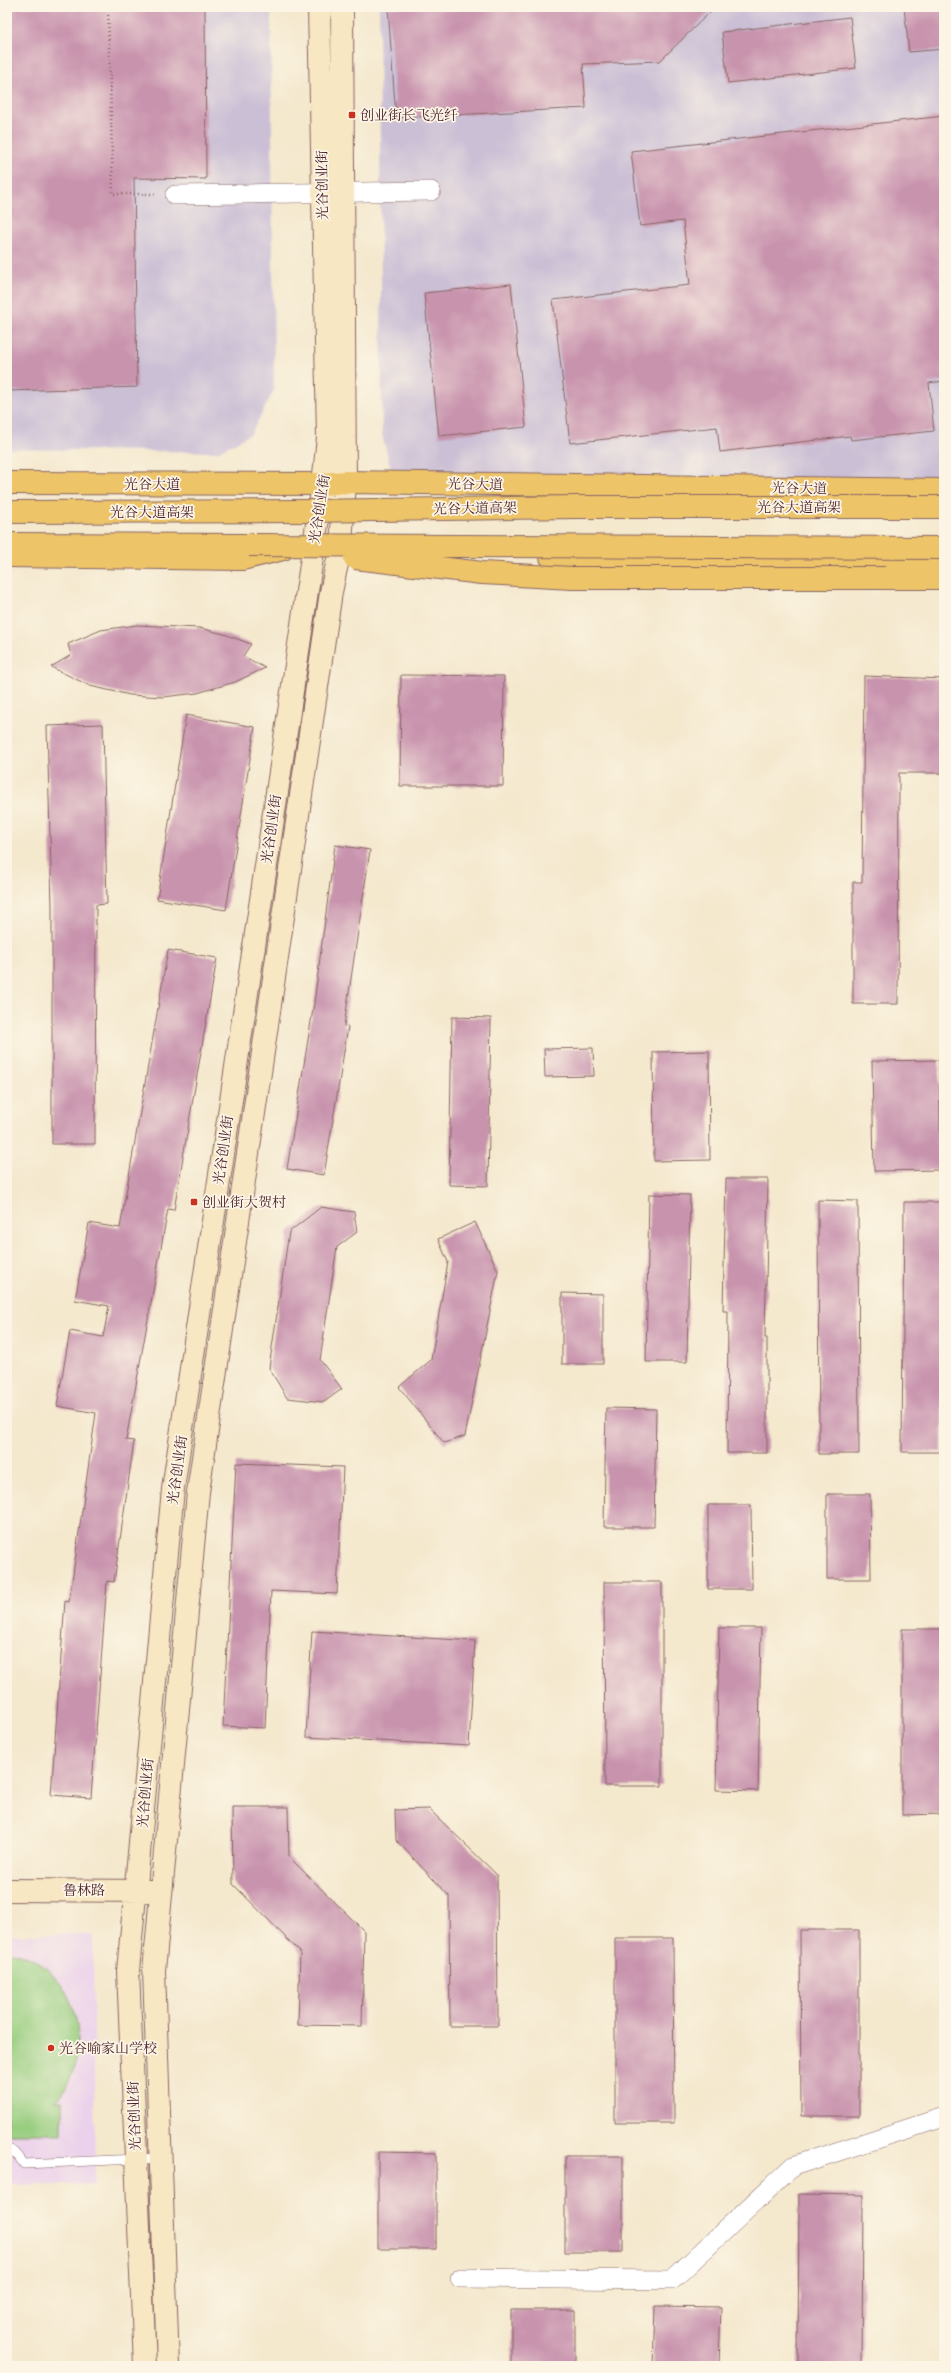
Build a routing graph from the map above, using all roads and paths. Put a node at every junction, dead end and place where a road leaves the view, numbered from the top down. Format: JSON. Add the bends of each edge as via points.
{"nodes":[{"id":1,"x":108,"y":7,"type":"edge"},
{"id":2,"x":318,"y":7,"type":"edge"},
{"id":3,"x":342,"y":7,"type":"edge"},
{"id":4,"x":431,"y":191,"type":"dead end"},
{"id":5,"x":333,"y":192,"type":"junction"},
{"id":6,"x":174,"y":195,"type":"joint"},
{"id":7,"x":345,"y":482,"type":"junction"},
{"id":8,"x":7,"y":483,"type":"edge"},
{"id":9,"x":323,"y":484,"type":"junction"},
{"id":10,"x":944,"y":490,"type":"edge"},
{"id":11,"x":944,"y":507,"type":"edge"},
{"id":12,"x":7,"y":512,"type":"edge"},
{"id":13,"x":314,"y":541,"type":"junction"},
{"id":14,"x":7,"y":544,"type":"edge"},
{"id":15,"x":249,"y":545,"type":"junction"},
{"id":16,"x":341,"y":545,"type":"junction"},
{"id":17,"x":944,"y":548,"type":"edge"},
{"id":18,"x":7,"y":556,"type":"edge"},
{"id":19,"x":944,"y":561,"type":"edge"},
{"id":20,"x":944,"y":578,"type":"edge"},
{"id":21,"x":7,"y":1890,"type":"edge"},
{"id":22,"x":136,"y":1891,"type":"junction"},
{"id":23,"x":161,"y":1891,"type":"junction"},
{"id":24,"x":944,"y":2117,"type":"edge"},
{"id":25,"x":7,"y":2147,"type":"edge"},
{"id":26,"x":160,"y":2158,"type":"junction"},
{"id":27,"x":135,"y":2159,"type":"junction"},
{"id":28,"x":460,"y":2278,"type":"dead end"},
{"id":29,"x":144,"y":2366,"type":"edge"},
{"id":30,"x":168,"y":2366,"type":"edge"}],
"edges":[{"from":1,"to":6,"type":"path","via":[[113,194]]},
{"from":2,"to":5,"type":"main road","name":"光谷创业街"},
{"from":3,"to":5,"type":"main road","name":"光谷创业街"},
{"from":4,"to":5,"type":"street"},
{"from":5,"to":6,"type":"street"},
{"from":5,"to":7,"type":"main road","name":"光谷创业街"},
{"from":5,"to":9,"type":"main road","name":"光谷创业街","via":[[328,437]]},
{"from":7,"to":9,"type":"main road","name":"光谷大道"},
{"from":7,"to":10,"type":"main road","name":"光谷大道"},
{"from":7,"to":16,"type":"main road","name":"光谷创业街"},
{"from":8,"to":9,"type":"main road","name":"光谷大道"},
{"from":9,"to":13,"type":"main road","name":"光谷创业街"},
{"from":11,"to":12,"type":"main road","name":"光谷大道高架","bridge":true},
{"from":13,"to":16,"type":"main road"},
{"from":13,"to":18,"type":"main road","via":[[242,559]]},
{"from":13,"to":22,"type":"main road","name":"光谷创业街","via":[[173,1489]]},
{"from":14,"to":15,"type":"main road"},
{"from":15,"to":17,"type":"main road","bridge":true},
{"from":15,"to":20,"type":"main road","bridge":true,"via":[[482,573],[572,578]]},
{"from":16,"to":19,"type":"main road","via":[[389,556]]},
{"from":16,"to":23,"type":"main road","name":"光谷创业街","via":[[330,592],[198,1492]]},
{"from":21,"to":22,"type":"main road","name":"鲁林路"},
{"from":22,"to":23,"type":"main road","name":"鲁林路"},
{"from":22,"to":27,"type":"main road","name":"光谷创业街","via":[[128,1971]]},
{"from":23,"to":26,"type":"main road","name":"光谷创业街","via":[[154,1971]]},
{"from":24,"to":28,"type":"street","via":[[793,2166],[672,2280]]},
{"from":25,"to":27,"type":"lane","via":[[24,2164]]},
{"from":26,"to":27,"type":"lane"},
{"from":26,"to":30,"type":"main road","name":"光谷创业街"},
{"from":27,"to":29,"type":"main road","name":"光谷创业街"}]}
